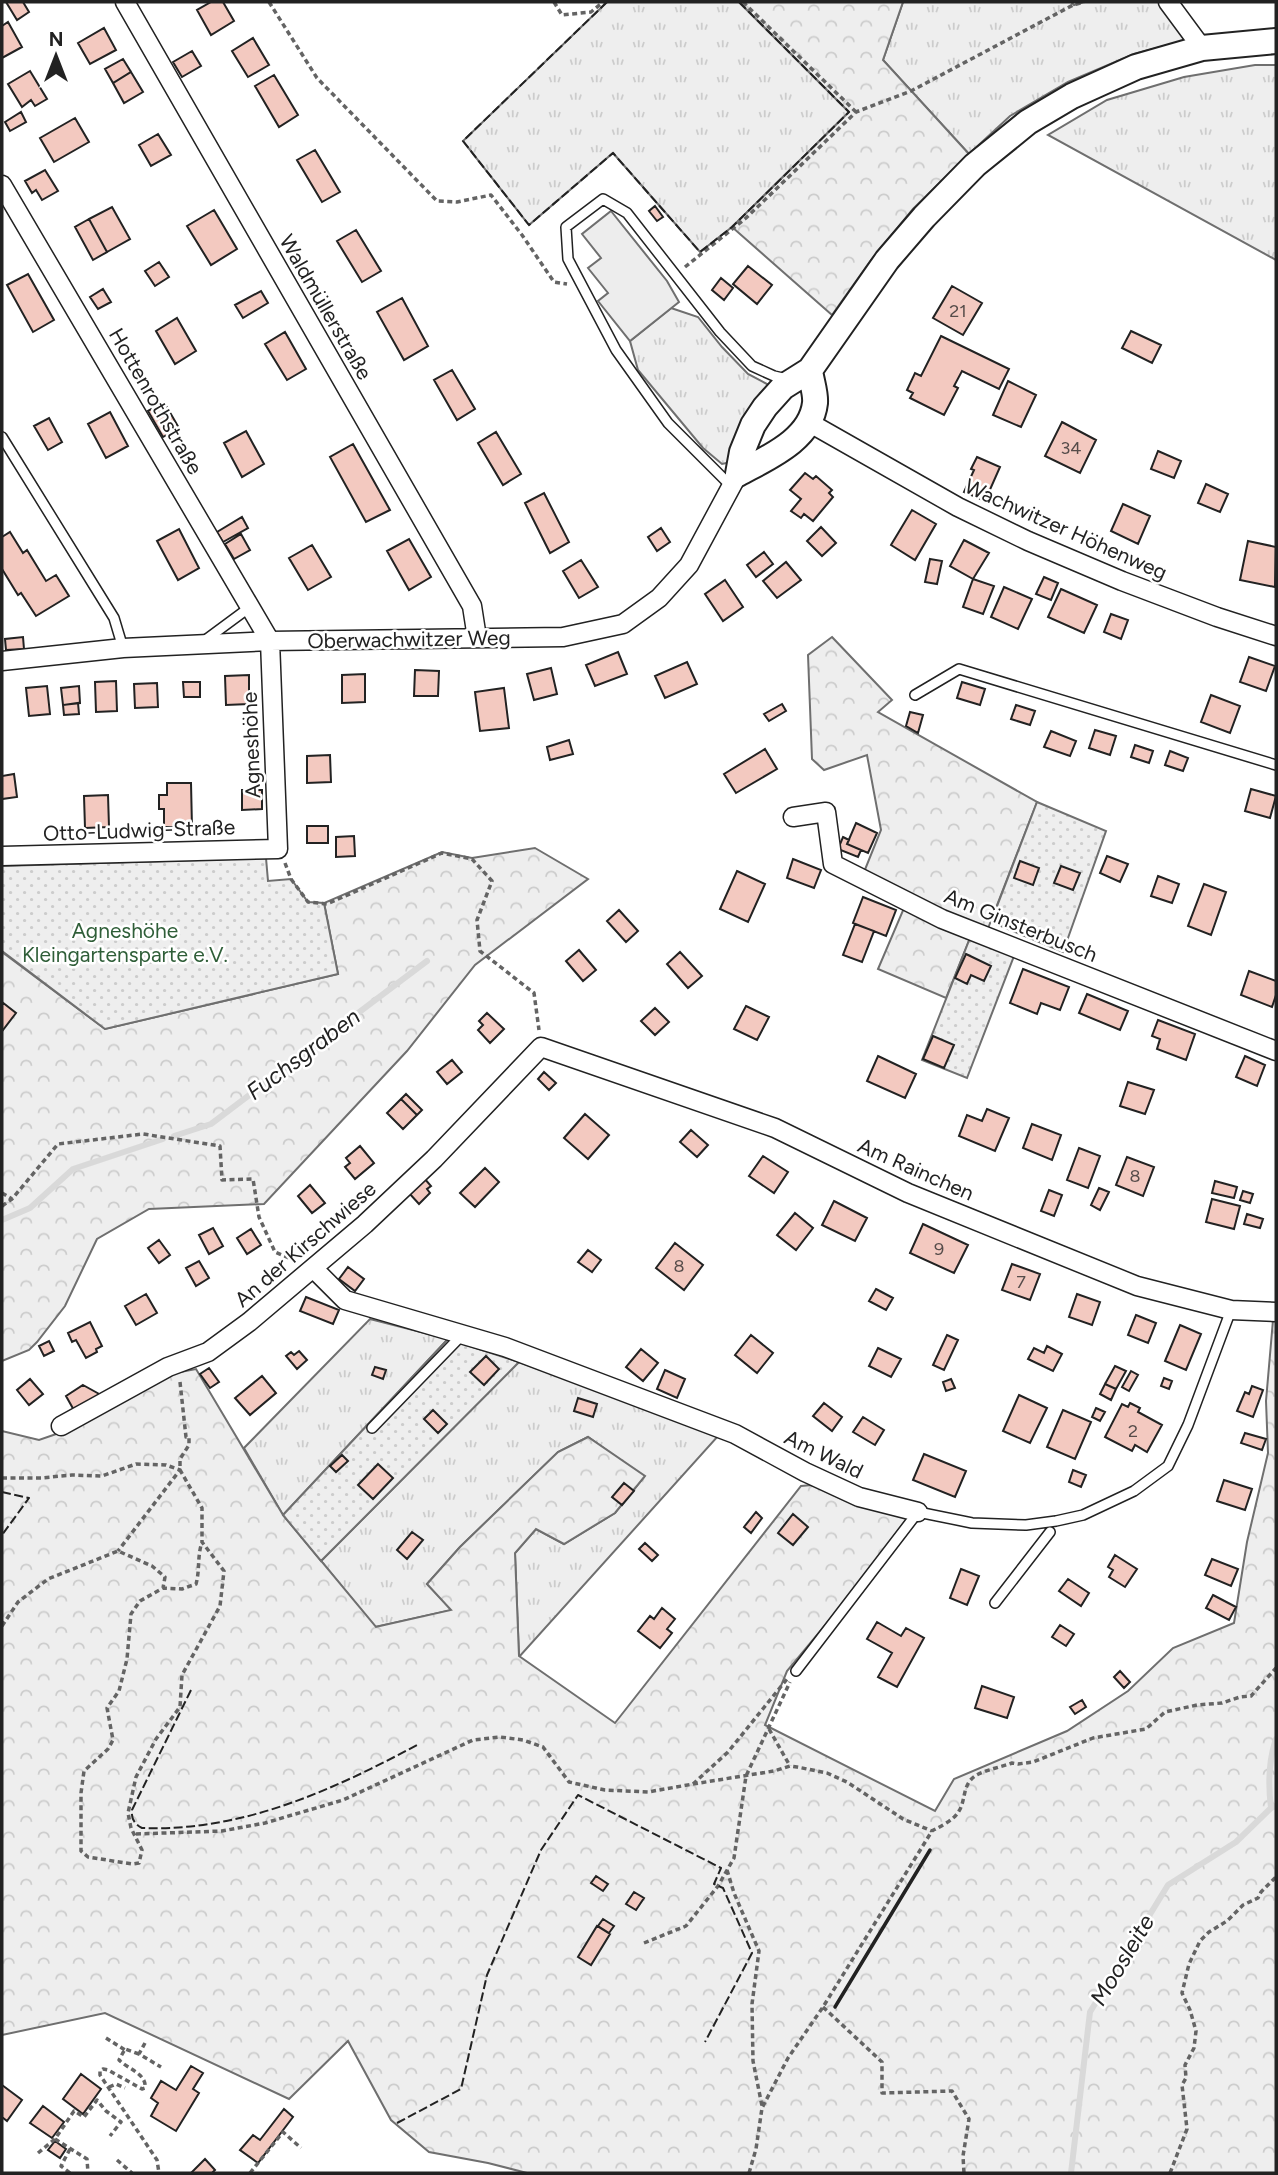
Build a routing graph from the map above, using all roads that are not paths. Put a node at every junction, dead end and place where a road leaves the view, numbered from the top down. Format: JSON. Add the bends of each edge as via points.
{"nodes":[{"id":1,"x":125,"y":2,"type":"edge"},
{"id":2,"x":1168,"y":2,"type":"edge"},
{"id":3,"x":1276,"y":41,"type":"edge"},
{"id":4,"x":1202,"y":48,"type":"junction"},
{"id":5,"x":2,"y":185,"type":"edge"},
{"id":6,"x":801,"y":375,"type":"junction"},
{"id":7,"x":810,"y":423,"type":"junction"},
{"id":8,"x":2,"y":437,"type":"edge"},
{"id":9,"x":735,"y":480,"type":"junction"},
{"id":10,"x":250,"y":607,"type":"junction"},
{"id":11,"x":1276,"y":636,"type":"edge"},
{"id":12,"x":477,"y":638,"type":"junction"},
{"id":13,"x":270,"y":640,"type":"junction"},
{"id":14,"x":200,"y":644,"type":"junction"},
{"id":15,"x":123,"y":648,"type":"junction"},
{"id":16,"x":2,"y":661,"type":"edge"},
{"id":17,"x":915,"y":695,"type":"dead end"},
{"id":18,"x":1276,"y":765,"type":"edge"},
{"id":19,"x":793,"y":817,"type":"dead end"},
{"id":20,"x":278,"y":849,"type":"joint"},
{"id":21,"x":2,"y":856,"type":"edge"},
{"id":22,"x":541,"y":1047,"type":"joint"},
{"id":23,"x":1276,"y":1051,"type":"edge"},
{"id":24,"x":314,"y":1269,"type":"junction"},
{"id":25,"x":1231,"y":1310,"type":"junction"},
{"id":26,"x":1276,"y":1312,"type":"edge"},
{"id":27,"x":463,"y":1335,"type":"junction"},
{"id":28,"x":61,"y":1426,"type":"dead end"},
{"id":29,"x":372,"y":1428,"type":"dead end"},
{"id":30,"x":918,"y":1512,"type":"junction"},
{"id":31,"x":1050,"y":1532,"type":"dead end"},
{"id":32,"x":995,"y":1603,"type":"dead end"},
{"id":33,"x":796,"y":1671,"type":"road end"}],
"edges":[{"from":1,"to":12,"type":"street","name":"Waldmüllerstraße","via":[[472,606]]},
{"from":2,"to":4,"type":"street"},
{"from":3,"to":4,"type":"street","name":"Oberwachwitzer Weg"},
{"from":4,"to":6,"type":"street","name":"Oberwachwitzer Weg","via":[[1136,67],[1072,96],[1028,122],[975,164],[887,260]]},
{"from":5,"to":10,"type":"street","name":"Hottenrothstraße"},
{"from":6,"to":7,"type":"street","via":[[815,401]]},
{"from":6,"to":9,"type":"street","name":"Oberwachwitzer Weg","via":[[765,407],[753,425]]},
{"from":6,"to":9,"type":"lane","via":[[774,376],[752,366],[627,213],[603,199],[566,227],[568,259],[615,350],[668,423]]},
{"from":7,"to":9,"type":"street","via":[[790,444]]},
{"from":7,"to":11,"type":"street","name":"Wachwitzer Höhenweg","via":[[1028,541],[1181,604]]},
{"from":8,"to":15,"type":"lane","via":[[114,618]]},
{"from":9,"to":12,"type":"street","name":"Oberwachwitzer Weg","via":[[689,565],[659,598],[623,624],[563,637]]},
{"from":10,"to":13,"type":"street","name":"Hottenrothstraße"},
{"from":10,"to":14,"type":"lane"},
{"from":12,"to":13,"type":"street","name":"Oberwachwitzer Weg"},
{"from":13,"to":14,"type":"street","name":"Oberwachwitzer Weg"},
{"from":13,"to":20,"type":"street","name":"Agneshöhe"},
{"from":14,"to":15,"type":"street","name":"Oberwachwitzer Weg"},
{"from":15,"to":16,"type":"street","name":"Oberwachwitzer Weg"},
{"from":17,"to":18,"type":"lane","via":[[959,669]]},
{"from":19,"to":23,"type":"street","name":"Am Ginsterbusch","via":[[826,812],[833,864],[942,919]]},
{"from":20,"to":21,"type":"street","name":"Otto-Ludwig-Straße"},
{"from":22,"to":24,"type":"street","name":"An der Kirschwiese","via":[[434,1159]]},
{"from":22,"to":25,"type":"street","name":"Am Rainchen","via":[[775,1128],[908,1193],[1137,1286]]},
{"from":24,"to":27,"type":"street","name":"Am Wald","via":[[345,1300]]},
{"from":24,"to":28,"type":"street","name":"An der Kirschwiese","via":[[208,1352],[168,1367]]},
{"from":25,"to":26,"type":"street","name":"Am Rainchen"},
{"from":25,"to":30,"type":"lane","name":"Am Wald","via":[[1168,1466],[1134,1491],[1083,1515],[1026,1525],[972,1523]]},
{"from":27,"to":29,"type":"lane"},
{"from":27,"to":30,"type":"street","name":"Am Wald","via":[[735,1434],[859,1497]]},
{"from":30,"to":33,"type":"lane"},
{"from":31,"to":32,"type":"lane"}]}
